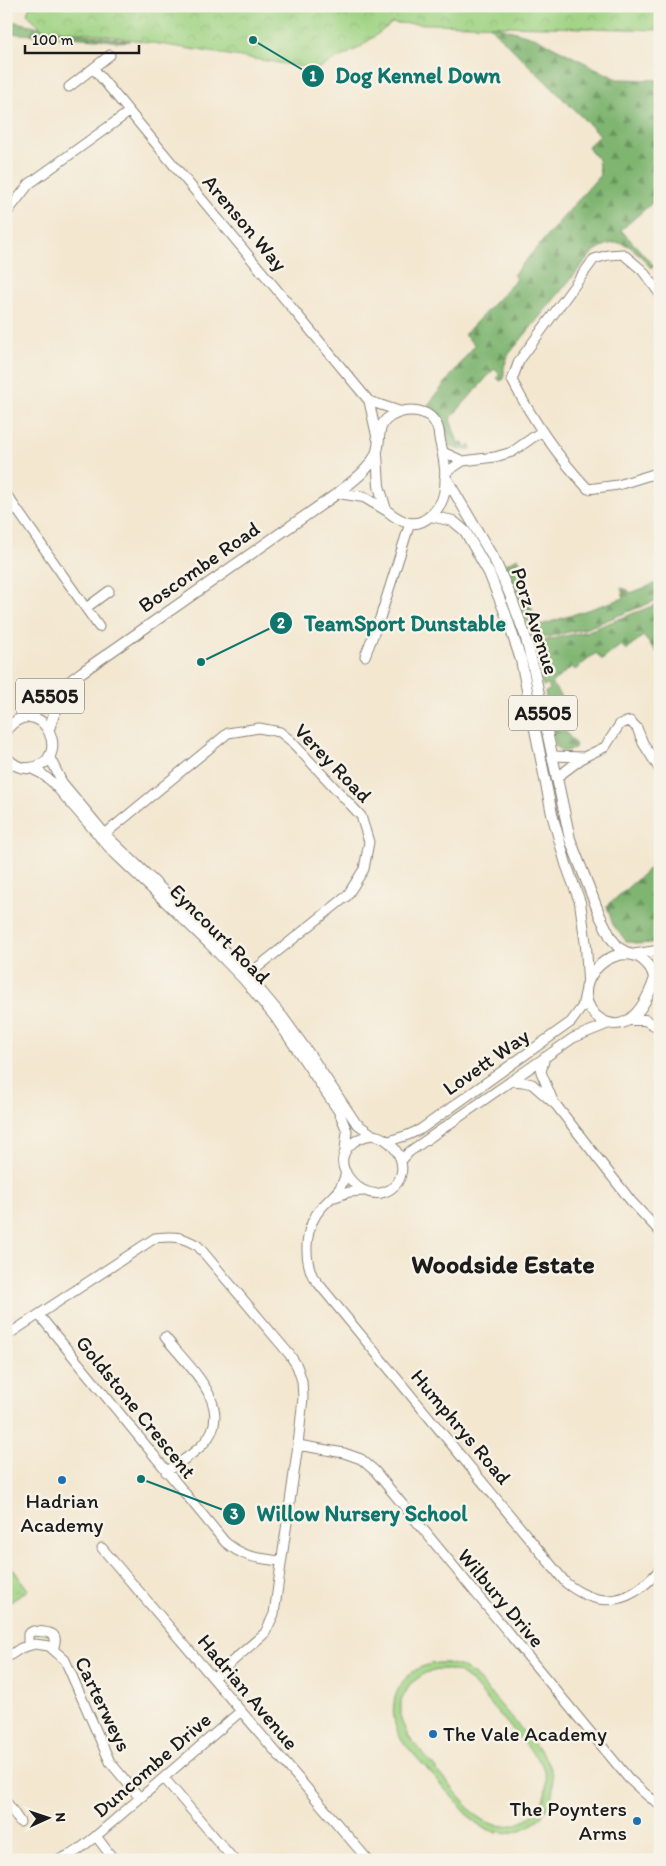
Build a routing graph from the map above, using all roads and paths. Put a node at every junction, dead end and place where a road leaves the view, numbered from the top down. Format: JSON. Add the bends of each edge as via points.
{"nodes":[{"id":1,"x":110,"y":54,"type":"dead end"},
{"id":2,"x":94,"y":69,"type":"junction"},
{"id":3,"x":70,"y":87,"type":"dead end"},
{"id":4,"x":129,"y":112,"type":"junction"},
{"id":5,"x":6,"y":214,"type":"edge"},
{"id":6,"x":660,"y":294,"type":"edge"},
{"id":7,"x":369,"y":400,"type":"junction"},
{"id":8,"x":399,"y":411,"type":"junction"},
{"id":9,"x":542,"y":431,"type":"junction"},
{"id":10,"x":378,"y":438,"type":"junction"},
{"id":11,"x":443,"y":452,"type":"junction"},
{"id":12,"x":377,"y":454,"type":"junction"},
{"id":13,"x":464,"y":461,"type":"junction"},
{"id":14,"x":660,"y":472,"type":"edge"},
{"id":15,"x":445,"y":474,"type":"junction"},
{"id":16,"x":338,"y":493,"type":"junction"},
{"id":17,"x":6,"y":494,"type":"edge"},
{"id":18,"x":386,"y":510,"type":"junction"},
{"id":19,"x":431,"y":516,"type":"junction"},
{"id":20,"x":410,"y":523,"type":"junction"},
{"id":21,"x":109,"y":591,"type":"dead end"},
{"id":22,"x":86,"y":608,"type":"junction"},
{"id":23,"x":100,"y":627,"type":"dead end"},
{"id":24,"x":365,"y":656,"type":"dead end"},
{"id":25,"x":82,"y":672,"type":"junction"},
{"id":26,"x":18,"y":720,"type":"junction"},
{"id":27,"x":49,"y":729,"type":"junction"},
{"id":28,"x":6,"y":730,"type":"edge"},
{"id":29,"x":6,"y":756,"type":"edge"},
{"id":30,"x":50,"y":756,"type":"junction"},
{"id":31,"x":552,"y":756,"type":"junction"},
{"id":32,"x":584,"y":757,"type":"junction"},
{"id":33,"x":30,"y":768,"type":"junction"},
{"id":34,"x":660,"y":770,"type":"edge"},
{"id":35,"x":556,"y":778,"type":"junction"},
{"id":36,"x":103,"y":837,"type":"junction"},
{"id":37,"x":660,"y":950,"type":"edge"},
{"id":38,"x":631,"y":954,"type":"junction"},
{"id":39,"x":245,"y":976,"type":"junction"},
{"id":40,"x":656,"y":976,"type":"edge"},
{"id":41,"x":588,"y":980,"type":"junction"},
{"id":42,"x":660,"y":990,"type":"edge"},
{"id":43,"x":585,"y":993,"type":"junction"},
{"id":44,"x":629,"y":1020,"type":"junction"},
{"id":45,"x":610,"y":1023,"type":"junction"},
{"id":46,"x":660,"y":1028,"type":"edge"},
{"id":47,"x":545,"y":1057,"type":"junction"},
{"id":48,"x":512,"y":1081,"type":"junction"},
{"id":49,"x":556,"y":1105,"type":"junction"},
{"id":50,"x":373,"y":1135,"type":"junction"},
{"id":51,"x":389,"y":1141,"type":"junction"},
{"id":52,"x":346,"y":1151,"type":"junction"},
{"id":53,"x":401,"y":1161,"type":"junction"},
{"id":54,"x":346,"y":1172,"type":"junction"},
{"id":55,"x":364,"y":1191,"type":"junction"},
{"id":56,"x":330,"y":1199,"type":"junction"},
{"id":57,"x":660,"y":1232,"type":"edge"},
{"id":58,"x":38,"y":1315,"type":"junction"},
{"id":59,"x":6,"y":1336,"type":"edge"},
{"id":60,"x":165,"y":1337,"type":"dead end"},
{"id":61,"x":298,"y":1445,"type":"junction"},
{"id":62,"x":166,"y":1472,"type":"junction"},
{"id":63,"x":102,"y":1548,"type":"dead end"},
{"id":64,"x":281,"y":1561,"type":"junction"},
{"id":65,"x":660,"y":1569,"type":"edge"},
{"id":66,"x":28,"y":1644,"type":"junction"},
{"id":67,"x":53,"y":1649,"type":"junction"},
{"id":68,"x":6,"y":1658,"type":"edge"},
{"id":69,"x":213,"y":1678,"type":"junction"},
{"id":70,"x":241,"y":1710,"type":"junction"},
{"id":71,"x":164,"y":1778,"type":"junction"},
{"id":72,"x":140,"y":1798,"type":"junction"},
{"id":73,"x":6,"y":1802,"type":"edge"},
{"id":74,"x":660,"y":1804,"type":"edge"},
{"id":75,"x":20,"y":1822,"type":"dead end"},
{"id":76,"x":96,"y":1836,"type":"junction"},
{"id":77,"x":660,"y":1854,"type":"edge"},
{"id":78,"x":59,"y":1860,"type":"edge"},
{"id":79,"x":114,"y":1860,"type":"edge"},
{"id":80,"x":234,"y":1860,"type":"edge"},
{"id":81,"x":368,"y":1860,"type":"edge"},
{"id":82,"x":656,"y":1860,"type":"edge"}],
"edges":[{"from":1,"to":2,"type":"street"},
{"from":2,"to":3,"type":"street"},
{"from":2,"to":4,"type":"street","name":"Arenson Way"},
{"from":4,"to":5,"type":"street","via":[[29,184]]},
{"from":4,"to":7,"type":"street","name":"Arenson Way"},
{"from":6,"to":9,"type":"street","via":[[642,270],[623,254],[594,259],[519,361],[512,380]]},
{"from":7,"to":8,"type":"street"},
{"from":7,"to":10,"type":"street","name":"Arenson Way"},
{"from":8,"to":10,"type":"main road","via":[[382,423]]},
{"from":8,"to":11,"type":"main road","number":"A5505","via":[[414,410],[428,415],[437,426]]},
{"from":9,"to":13,"type":"street","via":[[512,452],[495,458]]},
{"from":9,"to":14,"type":"street","via":[[588,489],[618,485]]},
{"from":10,"to":12,"type":"main road"},
{"from":11,"to":13,"type":"street"},
{"from":11,"to":15,"type":"main road","number":"A5505"},
{"from":12,"to":16,"type":"main road","name":"Boscombe Road","number":"A5505","via":[[368,468]]},
{"from":12,"to":18,"type":"main road","via":[[379,486]]},
{"from":13,"to":15,"type":"street"},
{"from":15,"to":19,"type":"main road","number":"A5505","via":[[444,494]]},
{"from":15,"to":31,"type":"main road","name":"Porz Avenue","number":"A5505","via":[[495,561],[511,597],[533,666]]},
{"from":16,"to":18,"type":"main road","via":[[364,497]]},
{"from":16,"to":25,"type":"main road","name":"Boscombe Road","number":"A5505"},
{"from":17,"to":22,"type":"street"},
{"from":18,"to":20,"type":"main road"},
{"from":19,"to":20,"type":"main road"},
{"from":19,"to":41,"type":"main road","name":"Porz Avenue","number":"A5505","via":[[453,521],[465,531],[506,615],[521,660],[552,814],[580,902]]},
{"from":20,"to":24,"type":"street"},
{"from":21,"to":22,"type":"street"},
{"from":22,"to":23,"type":"street"},
{"from":25,"to":26,"type":"main road","name":"Boscombe Road","number":"A5505"},
{"from":25,"to":27,"type":"main road","name":"Boscombe Road","number":"A5505","via":[[54,714]]},
{"from":26,"to":27,"type":"main road","number":"A5505","via":[[35,719]]},
{"from":26,"to":28,"type":"main road","number":"A5505"},
{"from":27,"to":30,"type":"main road","number":"A5505","via":[[53,738]]},
{"from":29,"to":33,"type":"main road","via":[[14,765]]},
{"from":30,"to":33,"type":"main road"},
{"from":30,"to":36,"type":"street","name":"Eyncourt Road","via":[[62,783]]},
{"from":31,"to":32,"type":"street"},
{"from":31,"to":35,"type":"main road","name":"Porz Avenue","number":"A5505"},
{"from":32,"to":34,"type":"street","via":[[605,747],[620,724],[630,721]]},
{"from":32,"to":35,"type":"street"},
{"from":33,"to":36,"type":"street","name":"Eyncourt Road","via":[[52,782]]},
{"from":35,"to":38,"type":"main road","name":"Porz Avenue","number":"A5505","via":[[570,839],[585,879],[612,938],[619,948]]},
{"from":36,"to":39,"type":"street","name":"Eyncourt Road","via":[[210,935]]},
{"from":36,"to":39,"type":"street","name":"Verey Road","via":[[228,733],[265,729],[280,732],[290,740],[361,816],[370,842],[364,869],[347,896]]},
{"from":37,"to":38,"type":"street"},
{"from":38,"to":40,"type":"main road","number":"A5505","via":[[646,962]]},
{"from":38,"to":41,"type":"main road","number":"A5505","via":[[618,954],[606,960]]},
{"from":39,"to":50,"type":"street","name":"Eyncourt Road","via":[[283,1017],[356,1123]]},
{"from":39,"to":52,"type":"street","name":"Eyncourt Road","via":[[339,1112],[347,1131]]},
{"from":40,"to":42,"type":"main road","number":"A5505"},
{"from":40,"to":44,"type":"main road","via":[[641,1008]]},
{"from":41,"to":43,"type":"main road","number":"A5505"},
{"from":43,"to":45,"type":"main road","via":[[591,1012]]},
{"from":43,"to":51,"type":"street","name":"Lovett Way","via":[[582,1007],[571,1022],[421,1129]]},
{"from":44,"to":45,"type":"main road"},
{"from":44,"to":46,"type":"main road","via":[[645,1020]]},
{"from":45,"to":47,"type":"street","name":"Lovett Way","via":[[573,1038]]},
{"from":47,"to":48,"type":"street","name":"Lovett Way"},
{"from":47,"to":49,"type":"street","via":[[541,1072]]},
{"from":48,"to":49,"type":"street","via":[[532,1084]]},
{"from":48,"to":53,"type":"street","name":"Lovett Way","via":[[409,1152]]},
{"from":49,"to":57,"type":"street","via":[[631,1201]]},
{"from":50,"to":51,"type":"street"},
{"from":50,"to":52,"type":"street","via":[[355,1139]]},
{"from":51,"to":53,"type":"street"},
{"from":52,"to":54,"type":"street","via":[[343,1159]]},
{"from":53,"to":55,"type":"street","via":[[401,1174],[394,1186],[377,1194]]},
{"from":54,"to":55,"type":"street"},
{"from":54,"to":56,"type":"street","name":"Humphrys Road","via":[[341,1188]]},
{"from":55,"to":56,"type":"street"},
{"from":56,"to":65,"type":"street","name":"Humphrys Road","via":[[316,1214],[310,1228],[306,1260],[313,1278],[566,1583],[592,1598],[623,1598],[645,1586]]},
{"from":58,"to":59,"type":"street"},
{"from":58,"to":61,"type":"street","via":[[155,1238],[175,1236],[187,1240],[198,1246],[297,1366],[303,1398]]},
{"from":58,"to":62,"type":"street","name":"Goldstone Crescent"},
{"from":60,"to":62,"type":"street","via":[[209,1392],[215,1408],[214,1426],[204,1444]]},
{"from":61,"to":64,"type":"street"},
{"from":61,"to":74,"type":"street","name":"Wilbury Drive","via":[[361,1459],[375,1471],[630,1780]]},
{"from":62,"to":64,"type":"street","name":"Goldstone Crescent","via":[[224,1542],[238,1553]]},
{"from":63,"to":69,"type":"street","name":"Hadrian Avenue"},
{"from":64,"to":69,"type":"street","via":[[274,1614],[265,1633]]},
{"from":66,"to":67,"type":"street","name":"Carterweys"},
{"from":66,"to":67,"type":"street","name":"Carterweys","via":[[28,1634],[33,1631],[52,1633],[56,1642]]},
{"from":66,"to":68,"type":"street","name":"Carterweys"},
{"from":67,"to":72,"type":"street","name":"Carterweys","via":[[65,1660],[110,1762]]},
{"from":69,"to":70,"type":"street","name":"Hadrian Avenue"},
{"from":70,"to":71,"type":"street","name":"Duncombe Drive"},
{"from":70,"to":81,"type":"street","name":"Hadrian Avenue"},
{"from":71,"to":72,"type":"street","name":"Duncombe Drive"},
{"from":71,"to":80,"type":"street"},
{"from":72,"to":76,"type":"street","name":"Duncombe Drive"},
{"from":73,"to":75,"type":"street"},
{"from":76,"to":78,"type":"street","name":"Duncombe Drive"},
{"from":76,"to":79,"type":"street"},
{"from":77,"to":82,"type":"street"}]}
